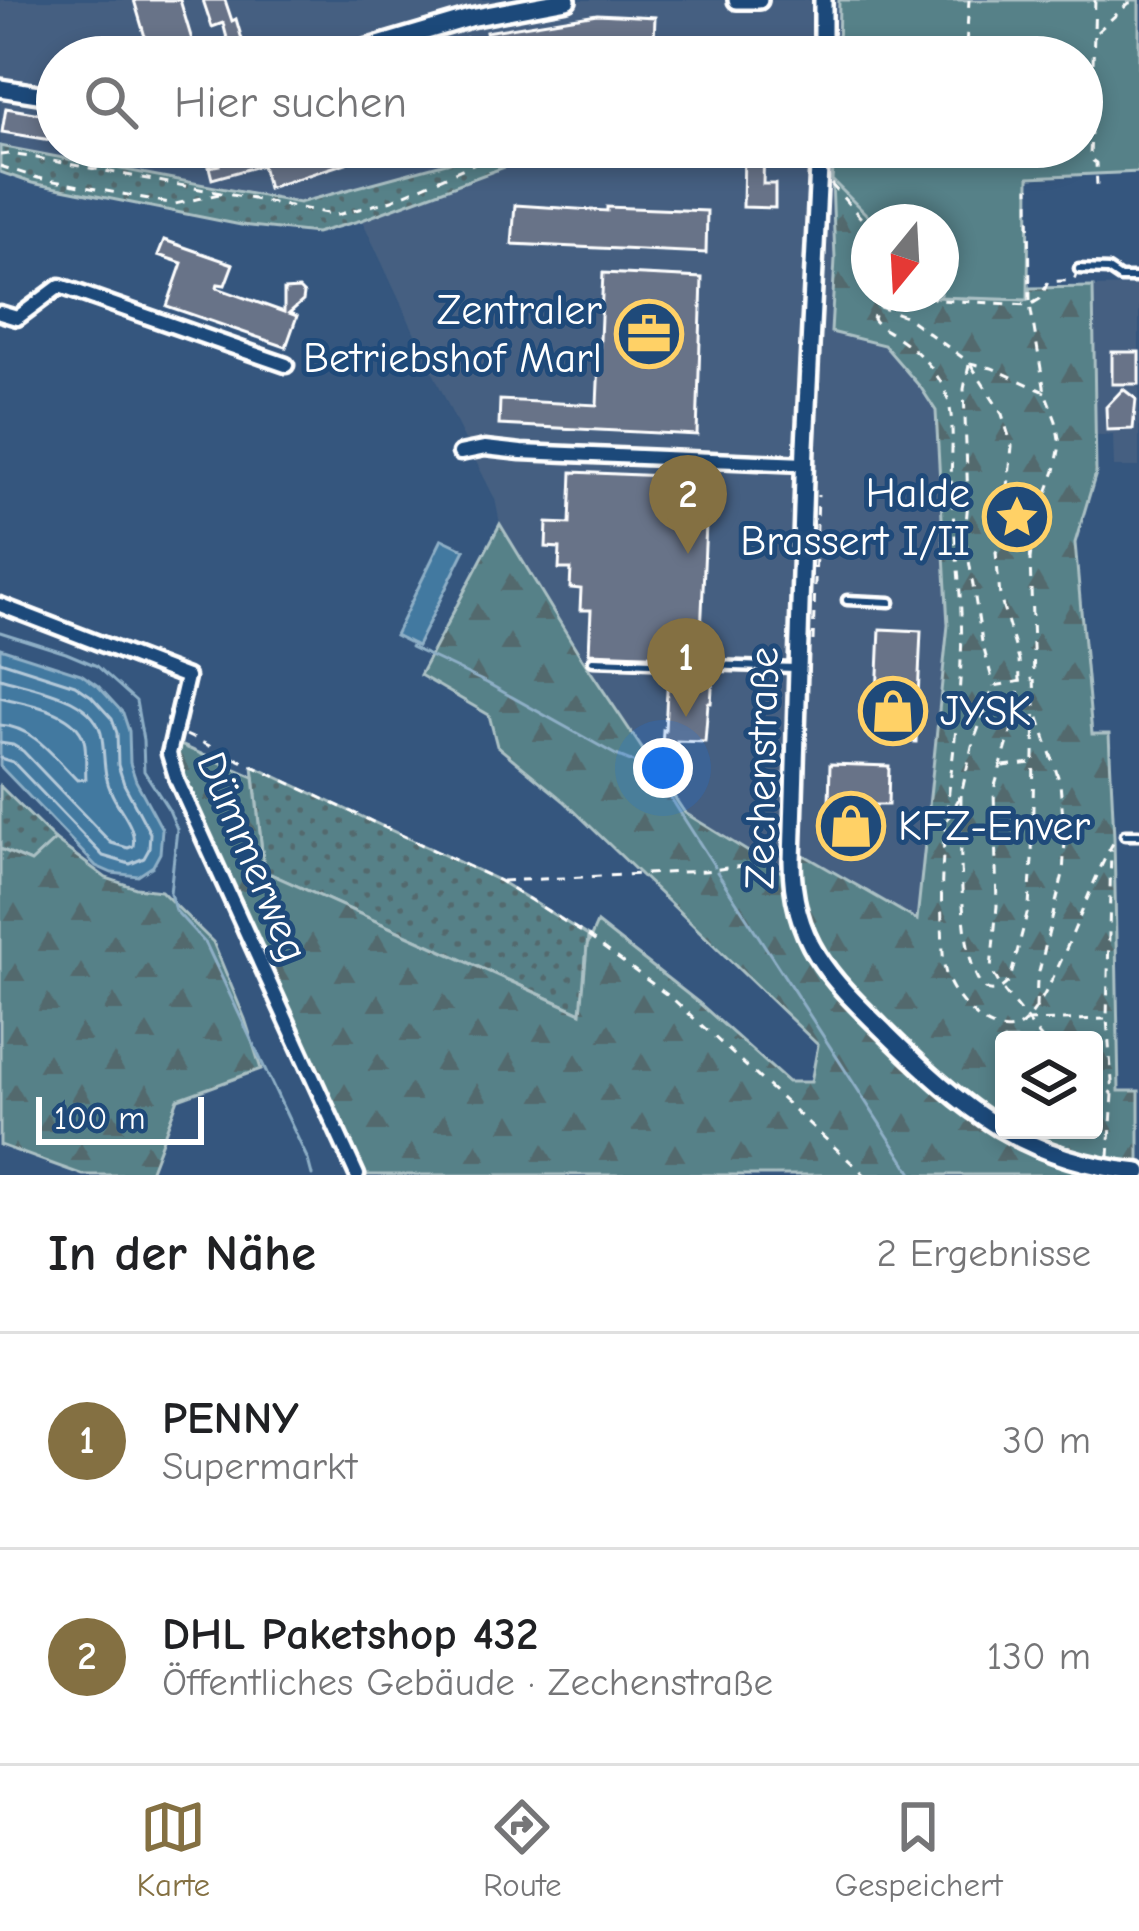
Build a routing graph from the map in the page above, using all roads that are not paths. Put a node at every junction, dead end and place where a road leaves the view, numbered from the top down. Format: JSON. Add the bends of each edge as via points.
{"nodes":[{"id":1,"x":567,"y":0,"type":"edge"},
{"id":2,"x":737,"y":0,"type":"edge"},
{"id":3,"x":759,"y":0,"type":"edge"},
{"id":4,"x":823,"y":0,"type":"edge"},
{"id":5,"x":409,"y":36,"type":"edge"},
{"id":6,"x":823,"y":36,"type":"edge"},
{"id":7,"x":0,"y":88,"type":"edge"},
{"id":8,"x":36,"y":94,"type":"edge"},
{"id":9,"x":819,"y":168,"type":"edge"},
{"id":10,"x":1079,"y":269,"type":"road end"},
{"id":11,"x":1139,"y":278,"type":"edge"},
{"id":12,"x":0,"y":313,"type":"edge"},
{"id":13,"x":286,"y":365,"type":"dead end"},
{"id":14,"x":460,"y":452,"type":"dead end"},
{"id":15,"x":805,"y":464,"type":"junction"},
{"id":16,"x":847,"y":600,"type":"dead end"},
{"id":17,"x":890,"y":602,"type":"dead end"},
{"id":18,"x":0,"y":605,"type":"edge"},
{"id":19,"x":593,"y":661,"type":"dead end"},
{"id":20,"x":799,"y":668,"type":"junction"},
{"id":21,"x":1124,"y":835,"type":"road end"},
{"id":22,"x":1139,"y":835,"type":"edge"},
{"id":23,"x":1139,"y":1172,"type":"edge"},
{"id":24,"x":357,"y":1175,"type":"edge"}],
"edges":[{"from":1,"to":5,"type":"street"},
{"from":2,"to":3,"type":"street"},
{"from":4,"to":6,"type":"street"},
{"from":7,"to":8,"type":"street"},
{"from":9,"to":15,"type":"street","name":"Zechenstraße"},
{"from":10,"to":11,"type":"lane"},
{"from":12,"to":13,"type":"street","via":[[17,318],[60,286]]},
{"from":14,"to":15,"type":"street"},
{"from":15,"to":20,"type":"street","name":"Zechenstraße"},
{"from":16,"to":17,"type":"lane"},
{"from":18,"to":24,"type":"street","name":"Dümmerweg","via":[[187,677],[169,754],[177,780]]},
{"from":19,"to":20,"type":"lane"},
{"from":20,"to":23,"type":"street","name":"Zechenstraße","via":[[793,893],[819,962],[974,1113],[1071,1160]]},
{"from":21,"to":22,"type":"lane"}]}
